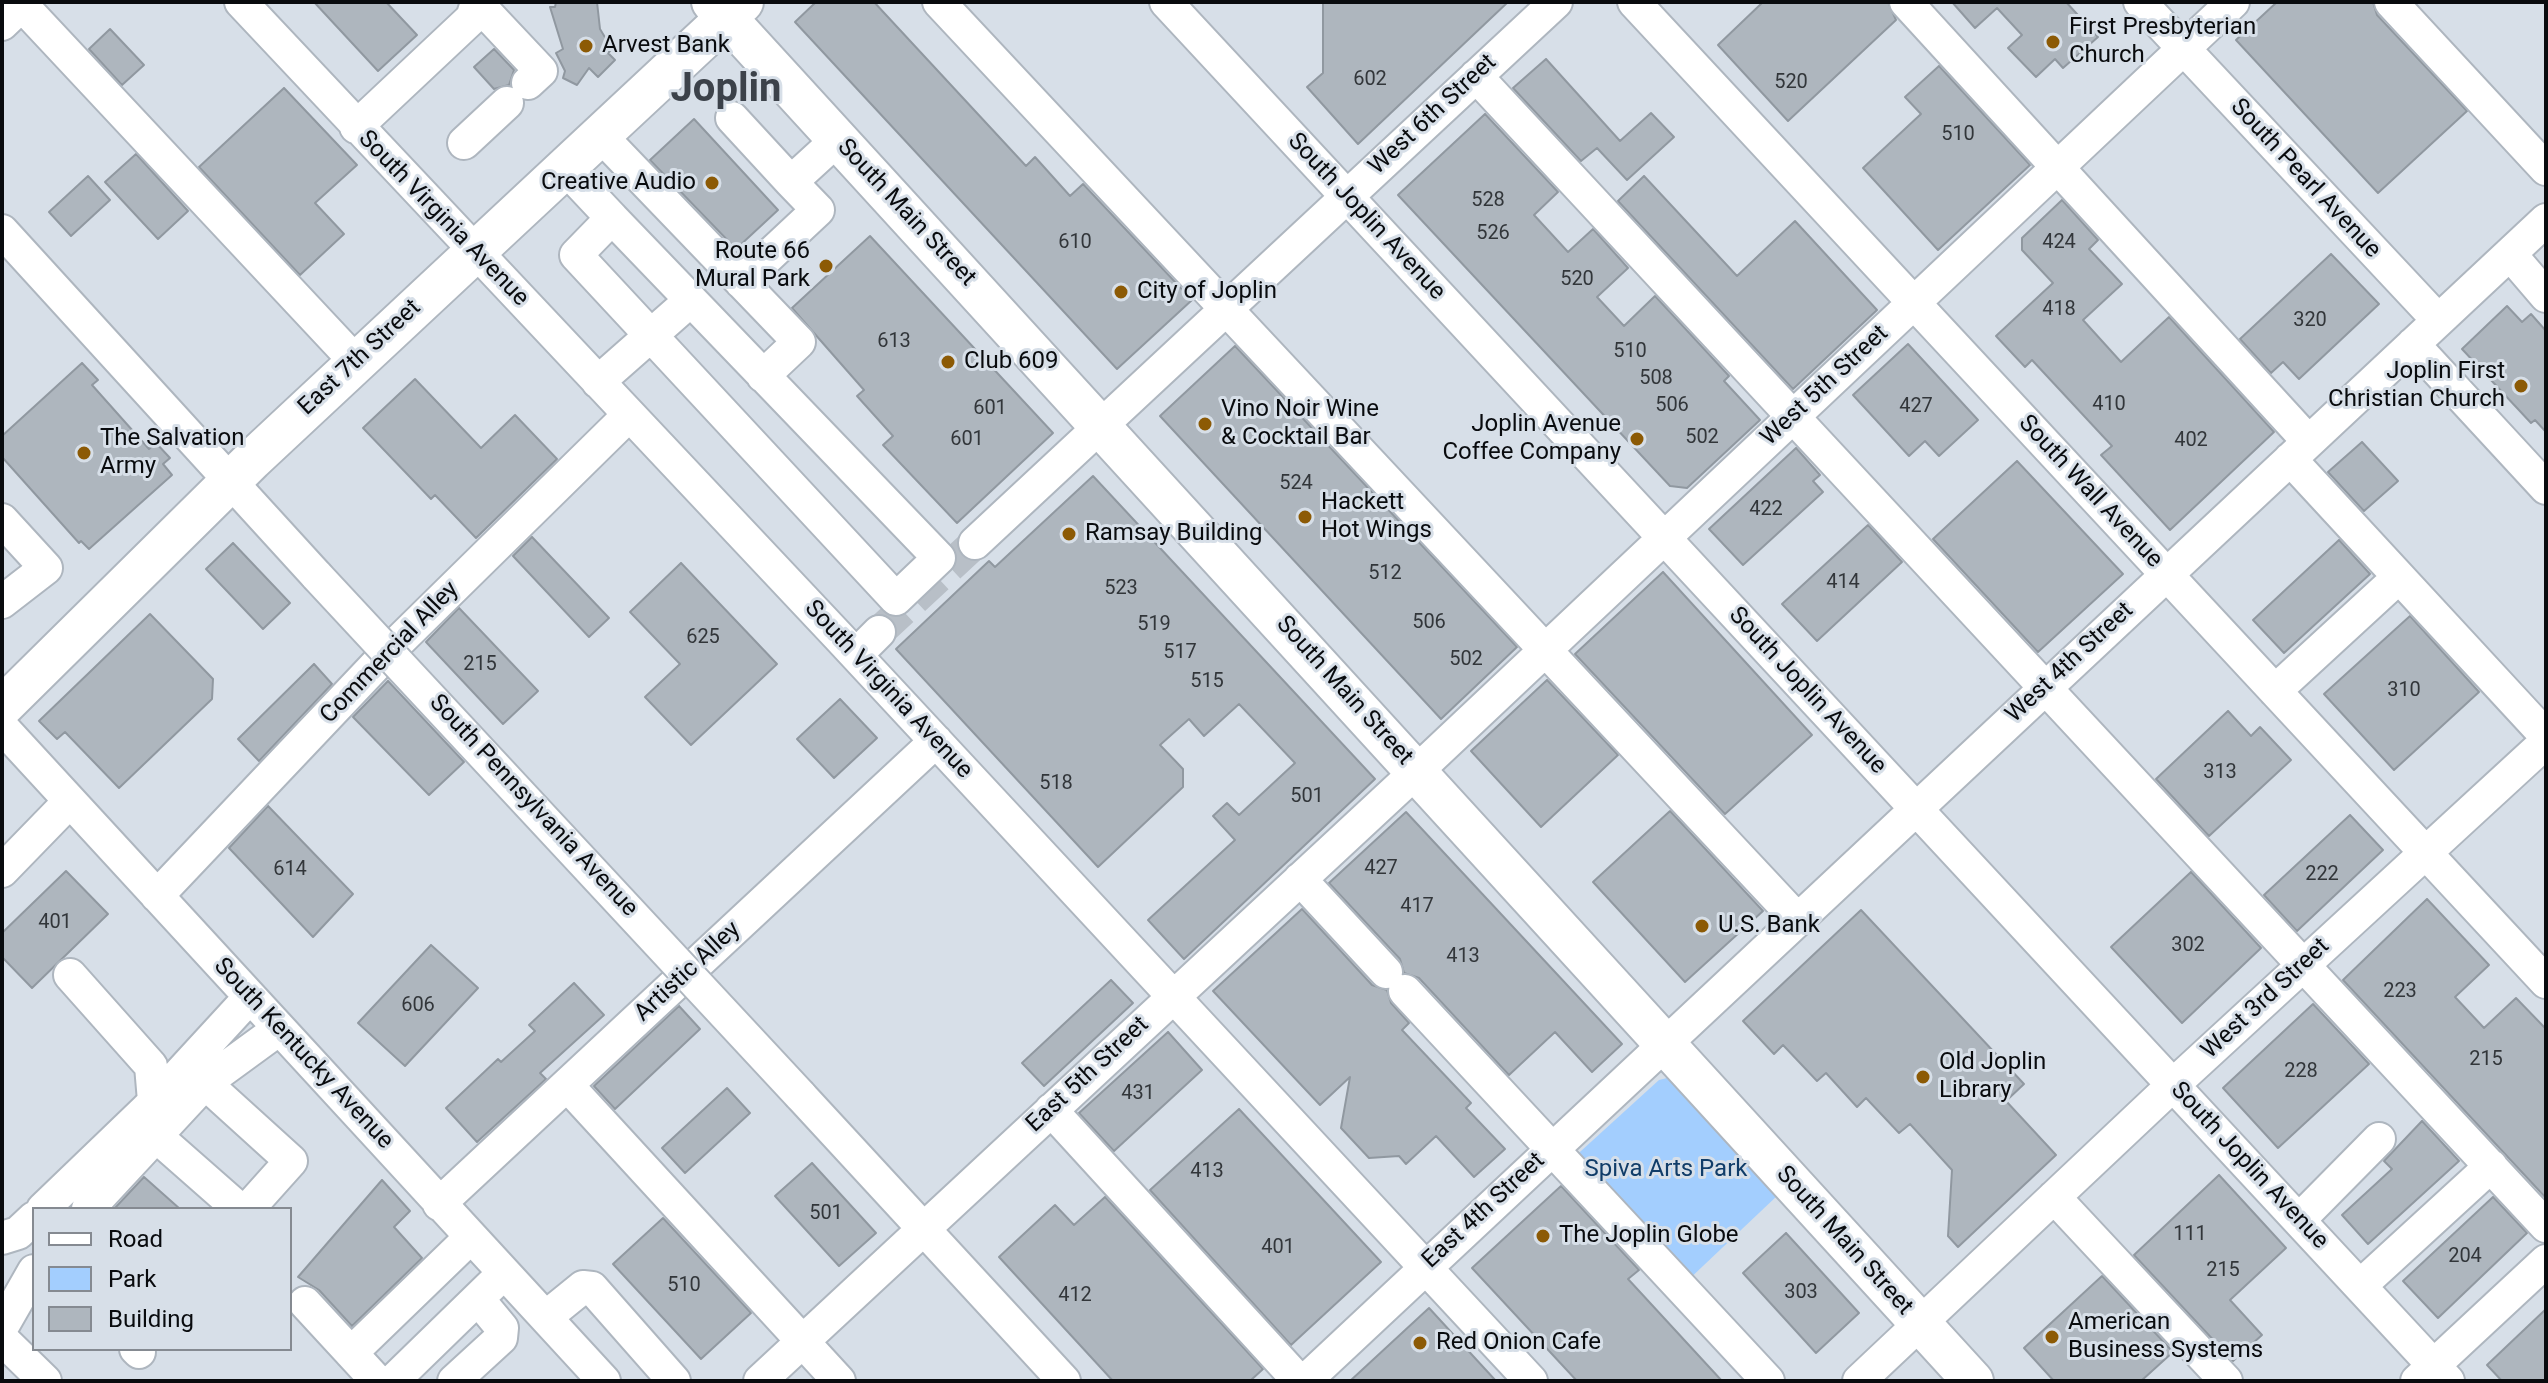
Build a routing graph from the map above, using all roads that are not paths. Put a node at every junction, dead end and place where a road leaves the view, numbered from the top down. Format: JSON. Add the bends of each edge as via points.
{"nodes":[{"id":1,"x":241,"y":2,"type":"edge"},
{"id":2,"x":939,"y":2,"type":"edge"},
{"id":3,"x":1166,"y":2,"type":"edge"},
{"id":4,"x":1556,"y":2,"type":"edge"},
{"id":5,"x":1634,"y":2,"type":"edge"},
{"id":6,"x":1906,"y":2,"type":"edge"},
{"id":7,"x":2140,"y":2,"type":"edge"},
{"id":8,"x":2233,"y":2,"type":"edge"},
{"id":9,"x":2391,"y":2,"type":"edge"},
{"id":10,"x":477,"y":3,"type":"edge"},
{"id":11,"x":727,"y":7,"type":"edge"},
{"id":12,"x":17,"y":8,"type":"edge"},
{"id":13,"x":2183,"y":49,"type":"junction"},
{"id":14,"x":1476,"y":76,"type":"junction"},
{"id":15,"x":732,"y":118,"type":"dead end"},
{"id":16,"x":356,"y":127,"type":"junction"},
{"id":17,"x":600,"y":135,"type":"junction"},
{"id":18,"x":838,"y":139,"type":"junction"},
{"id":19,"x":464,"y":143,"type":"dead end"},
{"id":20,"x":2058,"y":167,"type":"junction"},
{"id":21,"x":565,"y":168,"type":"junction"},
{"id":22,"x":2546,"y":169,"type":"edge"},
{"id":23,"x":791,"y":182,"type":"junction"},
{"id":24,"x":1346,"y":196,"type":"junction"},
{"id":25,"x":612,"y":218,"type":"junction"},
{"id":26,"x":2546,"y":220,"type":"edge"},
{"id":27,"x":2,"y":231,"type":"edge"},
{"id":28,"x":474,"y":251,"type":"junction"},
{"id":29,"x":2510,"y":254,"type":"junction"},
{"id":30,"x":741,"y":282,"type":"junction"},
{"id":31,"x":2546,"y":296,"type":"edge"},
{"id":32,"x":691,"y":300,"type":"junction"},
{"id":33,"x":1914,"y":303,"type":"junction"},
{"id":34,"x":1225,"y":308,"type":"junction"},
{"id":35,"x":2438,"y":320,"type":"junction"},
{"id":36,"x":652,"y":335,"type":"junction"},
{"id":37,"x":2413,"y":344,"type":"junction"},
{"id":38,"x":356,"y":362,"type":"junction"},
{"id":39,"x":763,"y":376,"type":"junction"},
{"id":40,"x":598,"y":382,"type":"junction"},
{"id":41,"x":629,"y":415,"type":"junction"},
{"id":42,"x":1793,"y":416,"type":"junction"},
{"id":43,"x":1101,"y":425,"type":"junction"},
{"id":44,"x":2299,"y":450,"type":"junction"},
{"id":45,"x":229,"y":482,"type":"junction"},
{"id":46,"x":2546,"y":488,"type":"edge"},
{"id":47,"x":2,"y":520,"type":"edge"},
{"id":48,"x":1664,"y":537,"type":"junction"},
{"id":49,"x":975,"y":543,"type":"tunnel mouth"},
{"id":50,"x":2166,"y":574,"type":"junction"},
{"id":51,"x":2399,"y":577,"type":"junction"},
{"id":52,"x":2,"y":602,"type":"edge"},
{"id":53,"x":879,"y":632,"type":"tunnel mouth"},
{"id":54,"x":1545,"y":650,"type":"junction"},
{"id":55,"x":856,"y":655,"type":"junction"},
{"id":56,"x":2045,"y":687,"type":"junction"},
{"id":57,"x":2275,"y":691,"type":"junction"},
{"id":58,"x":2,"y":707,"type":"edge"},
{"id":59,"x":2,"y":727,"type":"edge"},
{"id":60,"x":2546,"y":736,"type":"edge"},
{"id":61,"x":936,"y":741,"type":"junction"},
{"id":62,"x":2546,"y":742,"type":"edge"},
{"id":63,"x":1417,"y":771,"type":"junction"},
{"id":64,"x":70,"y":801,"type":"junction"},
{"id":65,"x":1915,"y":807,"type":"junction"},
{"id":66,"x":2424,"y":852,"type":"junction"},
{"id":67,"x":2,"y":871,"type":"edge"},
{"id":68,"x":1300,"y":879,"type":"junction"},
{"id":69,"x":157,"y":896,"type":"junction"},
{"id":70,"x":1796,"y":918,"type":"junction"},
{"id":71,"x":2303,"y":964,"type":"junction"},
{"id":72,"x":70,"y":975,"type":"dead end"},
{"id":73,"x":2546,"y":982,"type":"edge"},
{"id":74,"x":1173,"y":996,"type":"junction"},
{"id":75,"x":250,"y":997,"type":"junction"},
{"id":76,"x":279,"y":1029,"type":"junction"},
{"id":77,"x":1664,"y":1041,"type":"junction"},
{"id":78,"x":205,"y":1083,"type":"junction"},
{"id":79,"x":567,"y":1085,"type":"junction"},
{"id":80,"x":2173,"y":1085,"type":"junction"},
{"id":81,"x":154,"y":1101,"type":"junction"},
{"id":82,"x":1051,"y":1110,"type":"junction"},
{"id":83,"x":156,"y":1136,"type":"junction"},
{"id":84,"x":2379,"y":1139,"type":"dead end"},
{"id":85,"x":1551,"y":1148,"type":"junction"},
{"id":86,"x":2491,"y":1166,"type":"junction"},
{"id":87,"x":2054,"y":1197,"type":"junction"},
{"id":88,"x":439,"y":1204,"type":"junction"},
{"id":89,"x":45,"y":1207,"type":"edge"},
{"id":90,"x":90,"y":1207,"type":"edge"},
{"id":91,"x":237,"y":1207,"type":"edge"},
{"id":92,"x":250,"y":1207,"type":"edge"},
{"id":93,"x":32,"y":1220,"type":"edge"},
{"id":94,"x":2299,"y":1220,"type":"junction"},
{"id":95,"x":2546,"y":1226,"type":"edge"},
{"id":96,"x":923,"y":1228,"type":"junction"},
{"id":97,"x":471,"y":1237,"type":"junction"},
{"id":98,"x":2,"y":1238,"type":"edge"},
{"id":99,"x":2546,"y":1261,"type":"edge"},
{"id":100,"x":1425,"y":1267,"type":"junction"},
{"id":101,"x":504,"y":1273,"type":"junction"},
{"id":102,"x":32,"y":1274,"type":"edge"},
{"id":103,"x":2360,"y":1286,"type":"junction"},
{"id":104,"x":478,"y":1299,"type":"junction"},
{"id":105,"x":305,"y":1303,"type":"dead end"},
{"id":106,"x":546,"y":1317,"type":"junction"},
{"id":107,"x":1920,"y":1325,"type":"junction"},
{"id":108,"x":2,"y":1327,"type":"edge"},
{"id":109,"x":2,"y":1339,"type":"edge"},
{"id":110,"x":803,"y":1341,"type":"junction"},
{"id":111,"x":351,"y":1353,"type":"junction"},
{"id":112,"x":2433,"y":1376,"type":"edge"},
{"id":113,"x":666,"y":1379,"type":"edge"},
{"id":114,"x":45,"y":1381,"type":"edge"},
{"id":115,"x":377,"y":1381,"type":"edge"},
{"id":116,"x":393,"y":1381,"type":"edge"},
{"id":117,"x":454,"y":1381,"type":"edge"},
{"id":118,"x":604,"y":1381,"type":"edge"},
{"id":119,"x":760,"y":1381,"type":"edge"},
{"id":120,"x":839,"y":1381,"type":"edge"},
{"id":121,"x":1064,"y":1381,"type":"edge"},
{"id":122,"x":1302,"y":1381,"type":"edge"},
{"id":123,"x":1531,"y":1381,"type":"edge"},
{"id":124,"x":1768,"y":1381,"type":"edge"},
{"id":125,"x":1859,"y":1381,"type":"edge"},
{"id":126,"x":1973,"y":1381,"type":"edge"},
{"id":127,"x":2226,"y":1381,"type":"edge"}],
"edges":[{"from":1,"to":16,"type":"street","name":"South Virginia Avenue"},
{"from":2,"to":34,"type":"street"},
{"from":3,"to":24,"type":"street","name":"South Joplin Avenue"},
{"from":4,"to":14,"type":"street","name":"West 6th Street"},
{"from":5,"to":33,"type":"street","name":"South Wall Avenue"},
{"from":6,"to":20,"type":"street"},
{"from":7,"to":13,"type":"street","name":"South Pearl Avenue"},
{"from":8,"to":13,"type":"street","name":"West 5th Street"},
{"from":9,"to":22,"type":"street"},
{"from":10,"to":16,"type":"street","via":[[472,18]]},
{"from":10,"to":19,"type":"street","via":[[541,71]]},
{"from":11,"to":17,"type":"main road","name":"East 7th Street"},
{"from":11,"to":18,"type":"main road","name":"South Main Street"},
{"from":12,"to":38,"type":"street"},
{"from":13,"to":20,"type":"street","name":"West 5th Street"},
{"from":13,"to":35,"type":"street","name":"South Pearl Avenue"},
{"from":14,"to":24,"type":"street","name":"West 6th Street"},
{"from":14,"to":42,"type":"street"},
{"from":15,"to":23,"type":"street"},
{"from":16,"to":28,"type":"street","name":"South Virginia Avenue"},
{"from":17,"to":21,"type":"main road","name":"East 7th Street"},
{"from":17,"to":30,"type":"street"},
{"from":18,"to":23,"type":"street"},
{"from":18,"to":43,"type":"main road","name":"South Main Street"},
{"from":20,"to":33,"type":"street","name":"West 5th Street"},
{"from":20,"to":44,"type":"street"},
{"from":21,"to":25,"type":"street"},
{"from":21,"to":28,"type":"main road","name":"East 7th Street"},
{"from":23,"to":30,"type":"street","via":[[818,210]]},
{"from":24,"to":34,"type":"street","name":"West 6th Street"},
{"from":24,"to":48,"type":"street","name":"South Joplin Avenue"},
{"from":25,"to":32,"type":"street"},
{"from":25,"to":36,"type":"street","via":[[576,255]]},
{"from":26,"to":29,"type":"street","name":"West 4th Street"},
{"from":27,"to":45,"type":"street","name":"South Pennsylvania Avenue"},
{"from":28,"to":38,"type":"main road","name":"East 7th Street"},
{"from":28,"to":40,"type":"street","name":"South Virginia Avenue"},
{"from":29,"to":31,"type":"street"},
{"from":29,"to":35,"type":"street","name":"West 4th Street"},
{"from":30,"to":39,"type":"street","via":[[799,342]]},
{"from":32,"to":36,"type":"street"},
{"from":32,"to":39,"type":"street"},
{"from":33,"to":42,"type":"street","name":"West 5th Street"},
{"from":33,"to":50,"type":"street","name":"South Wall Avenue"},
{"from":34,"to":43,"type":"street","name":"West 6th Street"},
{"from":34,"to":54,"type":"street"},
{"from":35,"to":37,"type":"street","name":"West 4th Street"},
{"from":36,"to":39,"type":"street","via":[[896,599],[939,558]]},
{"from":36,"to":40,"type":"street"},
{"from":37,"to":44,"type":"street","name":"West 4th Street"},
{"from":37,"to":46,"type":"street"},
{"from":38,"to":45,"type":"main road","name":"East 7th Street"},
{"from":40,"to":41,"type":"street","name":"South Virginia Avenue"},
{"from":41,"to":55,"type":"street","name":"South Virginia Avenue"},
{"from":41,"to":69,"type":"street","name":"Commercial Alley","via":[[393,647]]},
{"from":42,"to":48,"type":"street","name":"West 5th Street"},
{"from":42,"to":56,"type":"street"},
{"from":43,"to":49,"type":"street","name":"West 6th Street"},
{"from":43,"to":63,"type":"main road","name":"South Main Street"},
{"from":44,"to":50,"type":"street","name":"West 4th Street"},
{"from":44,"to":51,"type":"street"},
{"from":45,"to":58,"type":"main road","name":"East 7th Street"},
{"from":45,"to":96,"type":"street","name":"South Pennsylvania Avenue","bridge":true},
{"from":47,"to":52,"type":"street","via":[[46,568]]},
{"from":48,"to":54,"type":"street","name":"West 5th Street"},
{"from":48,"to":65,"type":"street","name":"South Joplin Avenue"},
{"from":50,"to":56,"type":"street","name":"West 4th Street"},
{"from":50,"to":57,"type":"street","name":"South Wall Avenue"},
{"from":51,"to":57,"type":"street"},
{"from":51,"to":60,"type":"street"},
{"from":53,"to":55,"type":"street"},
{"from":54,"to":63,"type":"street","name":"West 5th Street"},
{"from":54,"to":70,"type":"street"},
{"from":55,"to":61,"type":"street","name":"South Virginia Avenue"},
{"from":56,"to":65,"type":"street","name":"West 4th Street"},
{"from":56,"to":71,"type":"street"},
{"from":57,"to":66,"type":"street","name":"South Wall Avenue"},
{"from":59,"to":64,"type":"street","name":"South Kentucky Avenue"},
{"from":61,"to":74,"type":"street","name":"South Virginia Avenue"},
{"from":61,"to":79,"type":"street","name":"Artistic Alley"},
{"from":62,"to":66,"type":"street","name":"West 3rd Street"},
{"from":63,"to":68,"type":"street","name":"East 5th Street"},
{"from":63,"to":77,"type":"main road","name":"South Main Street"},
{"from":64,"to":67,"type":"street"},
{"from":64,"to":69,"type":"street","name":"South Kentucky Avenue"},
{"from":65,"to":70,"type":"street","name":"West 4th Street"},
{"from":65,"to":80,"type":"street","name":"South Joplin Avenue"},
{"from":66,"to":71,"type":"street","name":"West 3rd Street"},
{"from":66,"to":73,"type":"street","name":"South Wall Avenue"},
{"from":68,"to":74,"type":"street","name":"East 5th Street"},
{"from":68,"to":85,"type":"street"},
{"from":69,"to":75,"type":"street","name":"South Kentucky Avenue"},
{"from":70,"to":77,"type":"street","name":"West 4th Street"},
{"from":71,"to":80,"type":"street","name":"West 3rd Street"},
{"from":71,"to":86,"type":"street"},
{"from":72,"to":81,"type":"street","via":[[151,1066]]},
{"from":74,"to":82,"type":"street","name":"East 5th Street"},
{"from":74,"to":100,"type":"street","name":"South Virginia Avenue"},
{"from":75,"to":76,"type":"street","name":"South Kentucky Avenue"},
{"from":75,"to":81,"type":"street"},
{"from":76,"to":78,"type":"street"},
{"from":76,"to":88,"type":"street","name":"South Kentucky Avenue"},
{"from":77,"to":85,"type":"street","name":"East 4th Street"},
{"from":77,"to":107,"type":"main road","name":"South Main Street"},
{"from":78,"to":83,"type":"street"},
{"from":78,"to":92,"type":"street","via":[[291,1161]]},
{"from":79,"to":88,"type":"street","name":"Artistic Alley"},
{"from":79,"to":110,"type":"street"},
{"from":80,"to":87,"type":"street","name":"West 3rd Street"},
{"from":80,"to":94,"type":"street","name":"South Joplin Avenue"},
{"from":81,"to":89,"type":"street"},
{"from":82,"to":96,"type":"street","name":"East 5th Street"},
{"from":82,"to":122,"type":"street"},
{"from":83,"to":90,"type":"street"},
{"from":83,"to":91,"type":"street"},
{"from":84,"to":94,"type":"street"},
{"from":85,"to":100,"type":"street","name":"East 4th Street"},
{"from":85,"to":124,"type":"street"},
{"from":86,"to":95,"type":"street"},
{"from":86,"to":103,"type":"street"},
{"from":87,"to":107,"type":"street","name":"West 3rd Street"},
{"from":87,"to":127,"type":"street"},
{"from":88,"to":97,"type":"street","name":"South Kentucky Avenue"},
{"from":93,"to":98,"type":"street"},
{"from":94,"to":103,"type":"street","name":"South Joplin Avenue"},
{"from":96,"to":110,"type":"street","name":"East 5th Street"},
{"from":96,"to":121,"type":"street","name":"South Pennsylvania Avenue"},
{"from":97,"to":101,"type":"street","name":"South Kentucky Avenue"},
{"from":97,"to":111,"type":"street"},
{"from":99,"to":112,"type":"street"},
{"from":100,"to":122,"type":"street","name":"East 4th Street"},
{"from":100,"to":123,"type":"street","name":"South Virginia Avenue"},
{"from":101,"to":104,"type":"street"},
{"from":101,"to":106,"type":"street","name":"South Kentucky Avenue"},
{"from":102,"to":108,"type":"street"},
{"from":103,"to":112,"type":"street","name":"South Joplin Avenue"},
{"from":104,"to":116,"type":"street"},
{"from":104,"to":117,"type":"street","via":[[502,1328],[501,1338]]},
{"from":105,"to":111,"type":"street"},
{"from":106,"to":113,"type":"street","via":[[583,1287],[592,1288]]},
{"from":106,"to":118,"type":"street","name":"South Kentucky Avenue"},
{"from":107,"to":125,"type":"street","name":"West 3rd Street"},
{"from":107,"to":126,"type":"main road","name":"South Main Street"},
{"from":109,"to":114,"type":"street"},
{"from":110,"to":119,"type":"street","name":"East 5th Street"},
{"from":110,"to":120,"type":"street"},
{"from":111,"to":115,"type":"street"}]}
